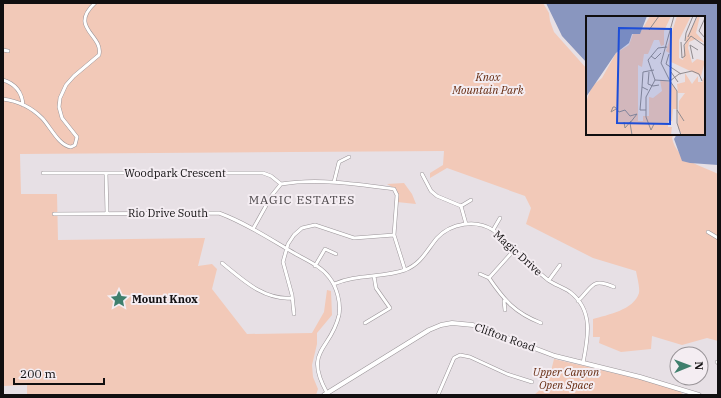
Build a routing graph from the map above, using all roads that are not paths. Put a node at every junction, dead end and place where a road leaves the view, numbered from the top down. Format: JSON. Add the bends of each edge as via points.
{"nodes":[{"id":1,"x":95,"y":3,"type":"edge"},
{"id":2,"x":3,"y":50,"type":"edge"},
{"id":3,"x":8,"y":51,"type":"dead end"},
{"id":4,"x":3,"y":80,"type":"edge"},
{"id":5,"x":3,"y":99,"type":"edge"},
{"id":6,"x":23,"y":105,"type":"junction"},
{"id":7,"x":349,"y":157,"type":"dead end"},
{"id":8,"x":43,"y":173,"type":"dead end"},
{"id":9,"x":106,"y":173,"type":"junction"},
{"id":10,"x":422,"y":174,"type":"dead end"},
{"id":11,"x":334,"y":182,"type":"junction"},
{"id":12,"x":281,"y":184,"type":"junction"},
{"id":13,"x":471,"y":200,"type":"dead end"},
{"id":14,"x":461,"y":206,"type":"junction"},
{"id":15,"x":107,"y":213,"type":"junction"},
{"id":16,"x":54,"y":214,"type":"dead end"},
{"id":17,"x":500,"y":218,"type":"dead end"},
{"id":18,"x":466,"y":224,"type":"junction"},
{"id":19,"x":253,"y":229,"type":"junction"},
{"id":20,"x":493,"y":230,"type":"junction"},
{"id":21,"x":708,"y":232,"type":"dead end"},
{"id":22,"x":394,"y":235,"type":"junction"},
{"id":23,"x":718,"y":238,"type":"edge"},
{"id":24,"x":286,"y":249,"type":"junction"},
{"id":25,"x":515,"y":249,"type":"junction"},
{"id":26,"x":336,"y":254,"type":"dead end"},
{"id":27,"x":222,"y":262,"type":"dead end"},
{"id":28,"x":560,"y":265,"type":"dead end"},
{"id":29,"x":315,"y":266,"type":"junction"},
{"id":30,"x":405,"y":270,"type":"junction"},
{"id":31,"x":480,"y":274,"type":"dead end"},
{"id":32,"x":374,"y":276,"type":"junction"},
{"id":33,"x":489,"y":278,"type":"junction"},
{"id":34,"x":549,"y":280,"type":"junction"},
{"id":35,"x":334,"y":284,"type":"junction"},
{"id":36,"x":614,"y":287,"type":"dead end"},
{"id":37,"x":291,"y":298,"type":"junction"},
{"id":38,"x":504,"y":301,"type":"junction"},
{"id":39,"x":578,"y":301,"type":"junction"},
{"id":40,"x":505,"y":310,"type":"dead end"},
{"id":41,"x":294,"y":314,"type":"dead end"},
{"id":42,"x":365,"y":323,"type":"dead end"},
{"id":43,"x":541,"y":323,"type":"dead end"},
{"id":44,"x":583,"y":363,"type":"junction"},
{"id":45,"x":532,"y":382,"type":"dead end"},
{"id":46,"x":326,"y":394,"type":"edge"},
{"id":47,"x":438,"y":395,"type":"edge"},
{"id":48,"x":698,"y":395,"type":"edge"}],
"edges":[{"from":1,"to":6,"type":"street","via":[[87,12],[85,22],[100,54],[70,80],[59,102],[62,118],[77,136],[77,143],[71,147],[65,146],[42,118]]},
{"from":2,"to":3,"type":"street"},
{"from":4,"to":6,"type":"street","via":[[19,90]]},
{"from":5,"to":6,"type":"street"},
{"from":7,"to":11,"type":"street","via":[[339,162]]},
{"from":8,"to":9,"type":"street","name":"Woodpark Crescent"},
{"from":9,"to":12,"type":"street","name":"Woodpark Crescent","via":[[263,173]]},
{"from":9,"to":15,"type":"street"},
{"from":10,"to":14,"type":"street","via":[[431,191],[437,196]]},
{"from":11,"to":12,"type":"street"},
{"from":11,"to":22,"type":"street","via":[[394,189],[398,195]]},
{"from":12,"to":19,"type":"street"},
{"from":13,"to":14,"type":"street"},
{"from":14,"to":18,"type":"street"},
{"from":15,"to":16,"type":"street","name":"Rio Drive South"},
{"from":15,"to":19,"type":"street","name":"Rio Drive South","via":[[219,213]]},
{"from":17,"to":20,"type":"street"},
{"from":18,"to":20,"type":"street","name":"Magic Drive","via":[[478,224]]},
{"from":18,"to":30,"type":"street","name":"Magic Drive","via":[[446,230],[419,262]]},
{"from":19,"to":24,"type":"street","name":"Rio Drive South"},
{"from":20,"to":25,"type":"street","name":"Magic Drive"},
{"from":21,"to":23,"type":"street"},
{"from":22,"to":24,"type":"street","via":[[354,238],[315,225],[302,228],[294,235]]},
{"from":22,"to":30,"type":"street"},
{"from":24,"to":29,"type":"street","name":"Rio Drive South"},
{"from":24,"to":37,"type":"street","via":[[283,262]]},
{"from":25,"to":33,"type":"street"},
{"from":25,"to":34,"type":"street","name":"Magic Drive"},
{"from":26,"to":29,"type":"street","via":[[325,249]]},
{"from":27,"to":37,"type":"street","via":[[273,298]]},
{"from":28,"to":34,"type":"street"},
{"from":29,"to":35,"type":"street","name":"Rio Drive South","via":[[329,276]]},
{"from":30,"to":32,"type":"street","name":"Magic Drive"},
{"from":31,"to":33,"type":"street"},
{"from":32,"to":35,"type":"street","name":"Magic Drive","via":[[344,279]]},
{"from":32,"to":42,"type":"street","via":[[376,288],[390,308]]},
{"from":33,"to":38,"type":"street"},
{"from":34,"to":39,"type":"street","name":"Magic Drive","via":[[570,292]]},
{"from":35,"to":46,"type":"street","via":[[339,313],[333,330],[322,347],[318,362],[320,381]]},
{"from":36,"to":39,"type":"street","via":[[595,282]]},
{"from":37,"to":41,"type":"street"},
{"from":38,"to":40,"type":"street"},
{"from":38,"to":43,"type":"street","via":[[526,317]]},
{"from":39,"to":44,"type":"street","name":"Magic Drive","via":[[586,316],[588,327]]},
{"from":44,"to":46,"type":"street","name":"Clifton Road","via":[[555,356],[473,325],[452,323],[429,330]]},
{"from":44,"to":48,"type":"street","name":"Clifton Road"},
{"from":45,"to":47,"type":"street","via":[[460,355],[454,358]]}]}
